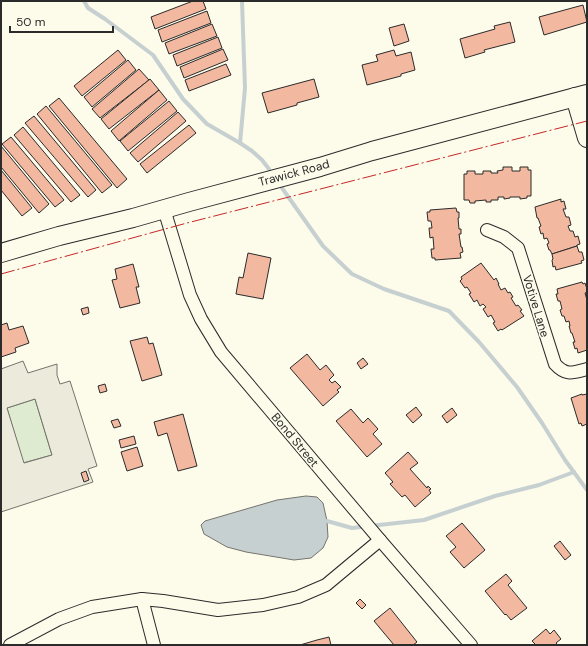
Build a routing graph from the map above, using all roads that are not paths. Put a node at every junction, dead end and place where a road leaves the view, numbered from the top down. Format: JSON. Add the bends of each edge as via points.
{"nodes":[{"id":1,"x":581,"y":95,"type":"edge"},
{"id":2,"x":587,"y":138,"type":"edge"},
{"id":3,"x":164,"y":208,"type":"junction"},
{"id":4,"x":487,"y":230,"type":"dead end"},
{"id":5,"x":1,"y":253,"type":"edge"},
{"id":6,"x":587,"y":369,"type":"edge"},
{"id":7,"x":380,"y":540,"type":"junction"},
{"id":8,"x":142,"y":599,"type":"junction"},
{"id":9,"x":10,"y":645,"type":"edge"},
{"id":10,"x":154,"y":645,"type":"edge"},
{"id":11,"x":471,"y":645,"type":"edge"}],
"edges":[{"from":1,"to":2,"type":"street"},
{"from":1,"to":3,"type":"street","name":"Trawick Road"},
{"from":3,"to":5,"type":"street","name":"Trawick Road"},
{"from":3,"to":7,"type":"street","name":"Bond Street","via":[[190,295],[221,352]]},
{"from":4,"to":6,"type":"street","name":"Votive Lane","via":[[504,237],[518,248],[555,364],[560,370],[568,373]]},
{"from":7,"to":8,"type":"street","via":[[326,585],[298,597],[263,605],[218,610]]},
{"from":7,"to":11,"type":"street","name":"Bond Street"},
{"from":8,"to":9,"type":"street","via":[[92,607],[59,619]]},
{"from":8,"to":10,"type":"street"}]}
